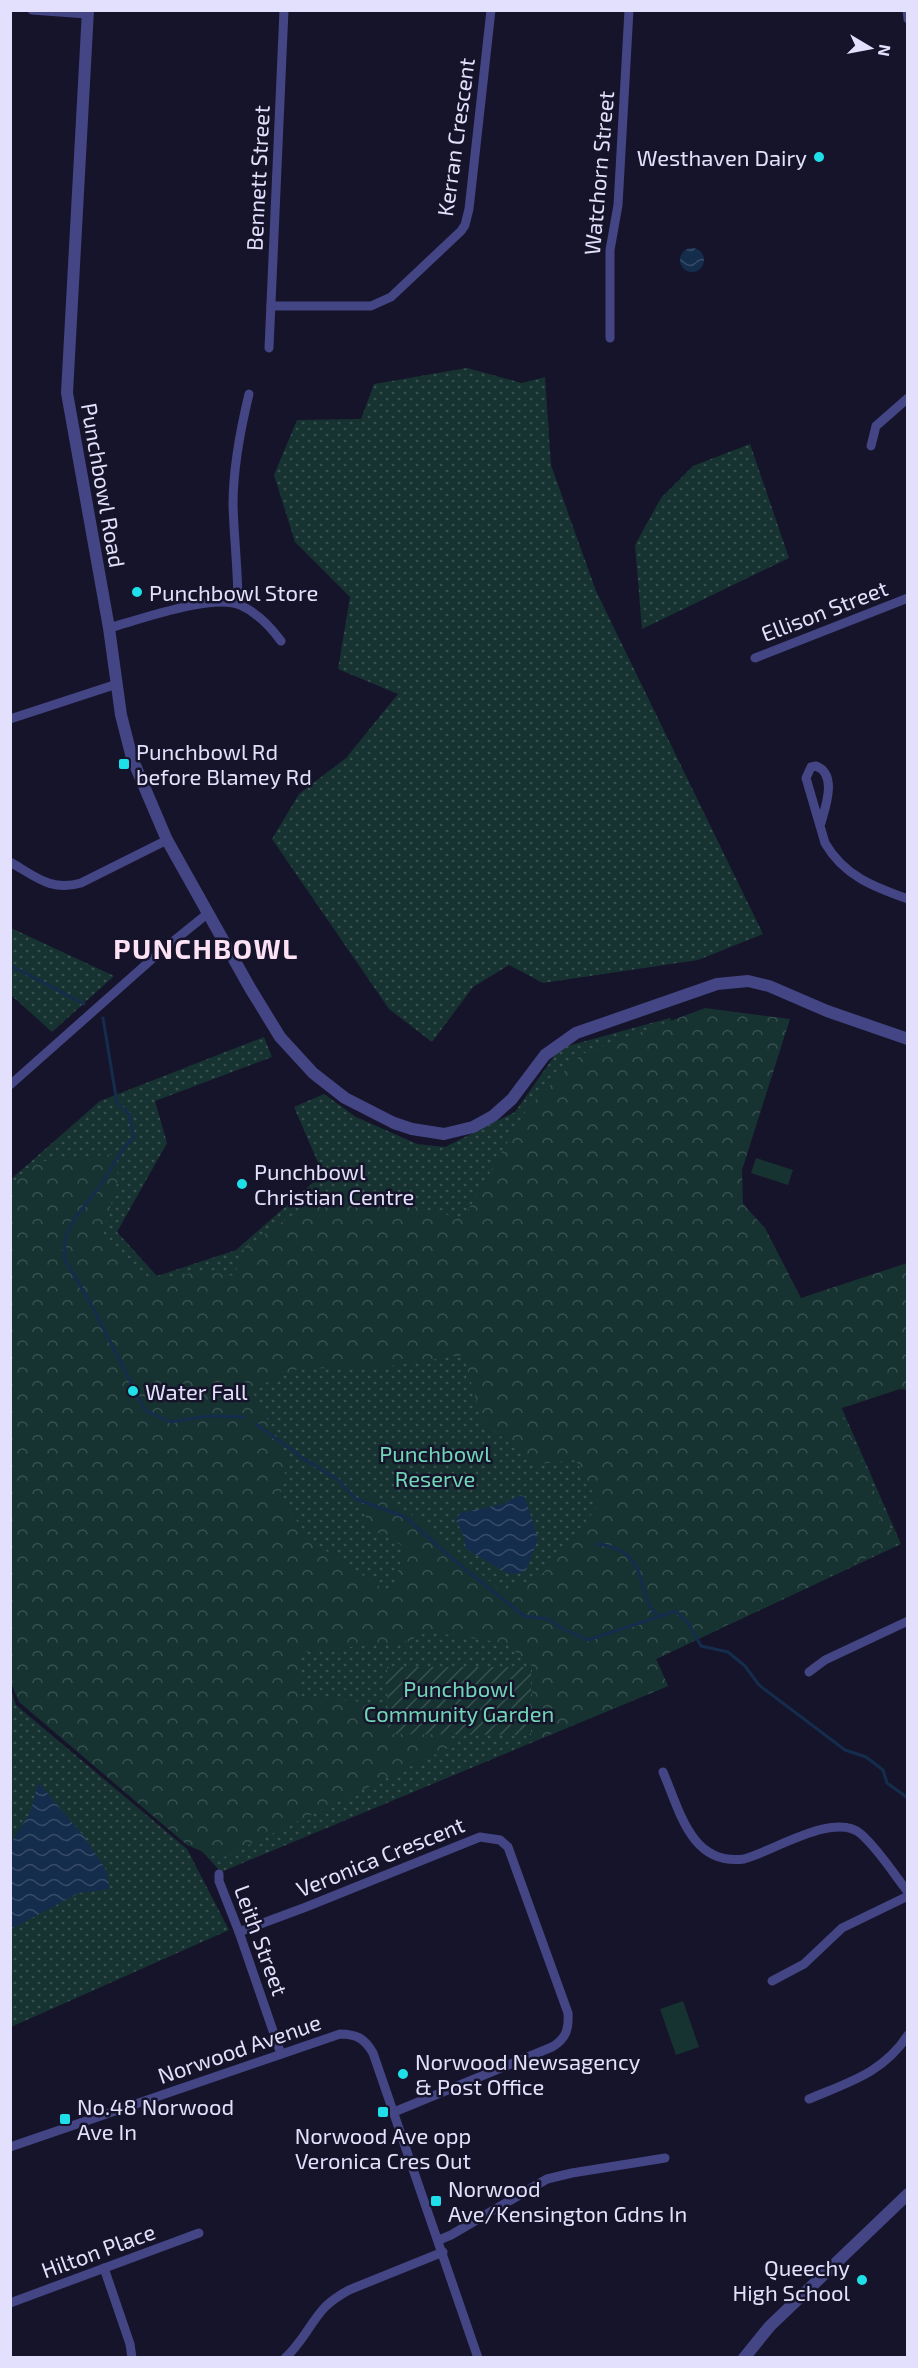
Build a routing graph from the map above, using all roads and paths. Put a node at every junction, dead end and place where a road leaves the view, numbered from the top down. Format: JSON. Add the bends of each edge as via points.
{"nodes":[{"id":1,"x":32,"y":10,"type":"edge"},
{"id":2,"x":284,"y":10,"type":"edge"},
{"id":3,"x":491,"y":10,"type":"edge"},
{"id":4,"x":629,"y":10,"type":"edge"},
{"id":5,"x":907,"y":10,"type":"edge"},
{"id":6,"x":62,"y":11,"type":"edge"},
{"id":7,"x":88,"y":12,"type":"edge"},
{"id":8,"x":908,"y":20,"type":"edge"},
{"id":9,"x":271,"y":306,"type":"junction"},
{"id":10,"x":610,"y":338,"type":"dead end"},
{"id":11,"x":269,"y":348,"type":"dead end"},
{"id":12,"x":249,"y":394,"type":"dead end"},
{"id":13,"x":908,"y":399,"type":"edge"},
{"id":14,"x":871,"y":446,"type":"dead end"},
{"id":15,"x":908,"y":598,"type":"edge"},
{"id":16,"x":238,"y":604,"type":"junction"},
{"id":17,"x":109,"y":628,"type":"junction"},
{"id":18,"x":281,"y":641,"type":"dead end"},
{"id":19,"x":755,"y":658,"type":"dead end"},
{"id":20,"x":117,"y":684,"type":"junction"},
{"id":21,"x":10,"y":719,"type":"edge"},
{"id":22,"x":821,"y":823,"type":"junction"},
{"id":23,"x":167,"y":840,"type":"junction"},
{"id":24,"x":10,"y":862,"type":"edge"},
{"id":25,"x":908,"y":899,"type":"edge"},
{"id":26,"x":207,"y":914,"type":"junction"},
{"id":27,"x":908,"y":1039,"type":"edge"},
{"id":28,"x":10,"y":1085,"type":"edge"},
{"id":29,"x":908,"y":1621,"type":"edge"},
{"id":30,"x":809,"y":1672,"type":"dead end"},
{"id":31,"x":663,"y":1772,"type":"dead end"},
{"id":32,"x":219,"y":1874,"type":"dead end"},
{"id":33,"x":908,"y":1894,"type":"edge"},
{"id":34,"x":239,"y":1932,"type":"junction"},
{"id":35,"x":772,"y":1981,"type":"dead end"},
{"id":36,"x":908,"y":2035,"type":"edge"},
{"id":37,"x":281,"y":2054,"type":"junction"},
{"id":38,"x":809,"y":2099,"type":"dead end"},
{"id":39,"x":393,"y":2112,"type":"junction"},
{"id":40,"x":10,"y":2147,"type":"edge"},
{"id":41,"x":665,"y":2158,"type":"dead end"},
{"id":42,"x":908,"y":2194,"type":"edge"},
{"id":43,"x":199,"y":2233,"type":"dead end"},
{"id":44,"x":439,"y":2240,"type":"junction"},
{"id":45,"x":443,"y":2252,"type":"junction"},
{"id":46,"x":104,"y":2268,"type":"junction"},
{"id":47,"x":10,"y":2303,"type":"edge"},
{"id":48,"x":132,"y":2358,"type":"edge"},
{"id":49,"x":285,"y":2358,"type":"edge"},
{"id":50,"x":478,"y":2358,"type":"edge"},
{"id":51,"x":744,"y":2358,"type":"edge"}],
"edges":[{"from":1,"to":6,"type":"street"},
{"from":2,"to":9,"type":"street","name":"Bennett Street"},
{"from":3,"to":9,"type":"street","name":"Kerran Crescent","via":[[469,209],[461,231],[391,297],[378,304]]},
{"from":4,"to":10,"type":"street","name":"Watchorn Street","via":[[618,205],[610,250]]},
{"from":5,"to":8,"type":"street"},
{"from":6,"to":7,"type":"street"},
{"from":7,"to":17,"type":"street","name":"Punchbowl Road","via":[[67,393]]},
{"from":9,"to":11,"type":"street","name":"Bennett Street"},
{"from":12,"to":16,"type":"street","via":[[234,476]]},
{"from":13,"to":14,"type":"street","via":[[872,425]]},
{"from":15,"to":19,"type":"street","name":"Ellison Street"},
{"from":16,"to":17,"type":"street","via":[[173,609]]},
{"from":16,"to":18,"type":"street","via":[[270,625]]},
{"from":17,"to":20,"type":"street","name":"Punchbowl Road"},
{"from":20,"to":21,"type":"street"},
{"from":20,"to":23,"type":"street","name":"Punchbowl Road","via":[[132,758]]},
{"from":22,"to":22,"type":"street","via":[[806,778],[811,767],[816,766],[824,771],[829,789]]},
{"from":22,"to":25,"type":"street","via":[[825,843],[850,873]]},
{"from":23,"to":24,"type":"street","via":[[68,886],[47,884]]},
{"from":23,"to":26,"type":"street","name":"Punchbowl Road"},
{"from":26,"to":27,"type":"street","name":"Punchbowl Road","via":[[275,1028],[313,1073],[366,1110],[424,1132],[463,1131],[493,1116],[512,1099],[545,1055],[576,1032],[717,984],[748,981],[769,986]]},
{"from":26,"to":28,"type":"street"},
{"from":29,"to":30,"type":"street","via":[[825,1660]]},
{"from":31,"to":33,"type":"street","via":[[692,1835],[710,1854],[744,1859],[828,1827],[849,1828],[871,1845]]},
{"from":32,"to":34,"type":"street","name":"Leith Street"},
{"from":33,"to":35,"type":"street","via":[[843,1928],[804,1964]]},
{"from":34,"to":37,"type":"street","name":"Leith Street"},
{"from":34,"to":39,"type":"street","name":"Veronica Crescent","via":[[480,1837],[500,1840],[508,1847],[568,2013],[566,2034],[552,2047]]},
{"from":36,"to":38,"type":"street","via":[[894,2054],[870,2073]]},
{"from":37,"to":39,"type":"street","name":"Norwood Avenue","via":[[340,2034],[360,2037],[373,2053]]},
{"from":37,"to":40,"type":"street","name":"Norwood Avenue"},
{"from":39,"to":44,"type":"street","name":"Norwood Avenue"},
{"from":41,"to":44,"type":"street","via":[[547,2179]]},
{"from":42,"to":51,"type":"street","via":[[770,2326]]},
{"from":43,"to":46,"type":"street","name":"Hilton Place"},
{"from":44,"to":45,"type":"street","name":"Norwood Avenue"},
{"from":45,"to":49,"type":"street","via":[[336,2298]]},
{"from":45,"to":50,"type":"street","name":"Norwood Avenue"},
{"from":46,"to":47,"type":"street","name":"Hilton Place"},
{"from":46,"to":48,"type":"street"}]}
